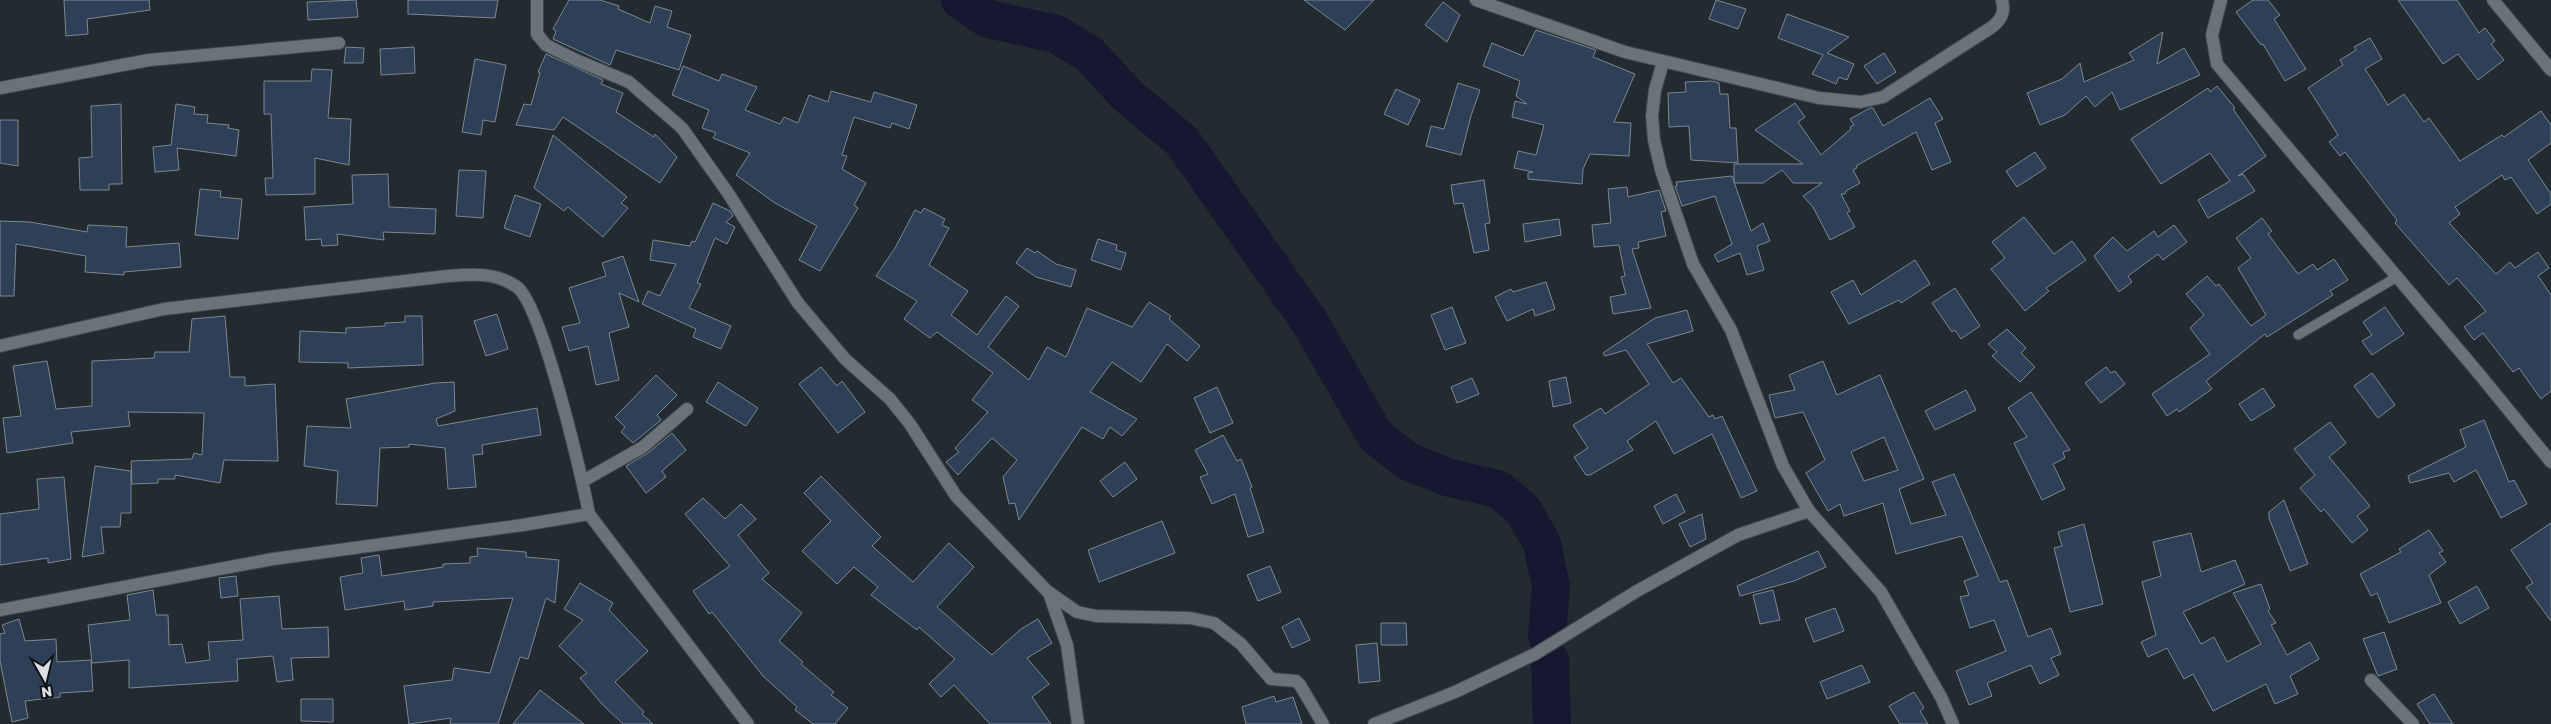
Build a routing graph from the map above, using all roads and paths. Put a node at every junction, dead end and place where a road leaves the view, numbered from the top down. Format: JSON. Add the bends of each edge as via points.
{"nodes":[{"id":1,"x":537,"y":0,"type":"edge"},
{"id":2,"x":1476,"y":0,"type":"edge"},
{"id":3,"x":2002,"y":0,"type":"edge"},
{"id":4,"x":2221,"y":0,"type":"edge"},
{"id":5,"x":2493,"y":0,"type":"edge"},
{"id":6,"x":339,"y":43,"type":"dead end"},
{"id":7,"x":1663,"y":62,"type":"junction"},
{"id":8,"x":2551,"y":70,"type":"edge"},
{"id":9,"x":0,"y":88,"type":"edge"},
{"id":10,"x":2397,"y":277,"type":"junction"},
{"id":11,"x":2298,"y":335,"type":"dead end"},
{"id":12,"x":0,"y":346,"type":"edge"},
{"id":13,"x":686,"y":410,"type":"dead end"},
{"id":14,"x":2551,"y":462,"type":"edge"},
{"id":15,"x":583,"y":481,"type":"junction"},
{"id":16,"x":1809,"y":511,"type":"junction"},
{"id":17,"x":589,"y":514,"type":"junction"},
{"id":18,"x":1048,"y":591,"type":"junction"},
{"id":19,"x":0,"y":610,"type":"edge"},
{"id":20,"x":2371,"y":680,"type":"dead end"},
{"id":21,"x":748,"y":724,"type":"edge"},
{"id":22,"x":1078,"y":724,"type":"edge"},
{"id":23,"x":1323,"y":724,"type":"edge"},
{"id":24,"x":1374,"y":724,"type":"edge"},
{"id":25,"x":1953,"y":724,"type":"edge"},
{"id":26,"x":2413,"y":724,"type":"edge"}],
"edges":[{"from":1,"to":18,"type":"street","via":[[537,34],[546,45],[629,82],[682,128],[798,303],[845,359],[890,399],[956,496]]},
{"from":2,"to":7,"type":"street"},
{"from":3,"to":7,"type":"street","via":[[2004,11],[1992,27],[1883,97],[1873,100],[1819,98]]},
{"from":4,"to":10,"type":"street","via":[[2212,35],[2217,64]]},
{"from":5,"to":8,"type":"street"},
{"from":6,"to":9,"type":"street","via":[[149,60]]},
{"from":7,"to":16,"type":"street","via":[[1652,116],[1660,170],[1693,264],[1731,330],[1783,466]]},
{"from":10,"to":11,"type":"lane"},
{"from":10,"to":14,"type":"street"},
{"from":12,"to":15,"type":"street","via":[[164,309],[480,274],[501,279],[518,288],[538,323]]},
{"from":13,"to":15,"type":"street","via":[[643,447]]},
{"from":15,"to":17,"type":"street"},
{"from":16,"to":24,"type":"street","via":[[1738,535],[1637,591],[1535,654],[1454,692]]},
{"from":16,"to":25,"type":"street","via":[[1882,592]]},
{"from":17,"to":19,"type":"street","via":[[273,559]]},
{"from":17,"to":21,"type":"street"},
{"from":18,"to":22,"type":"street","via":[[1067,646]]},
{"from":18,"to":23,"type":"street","via":[[1077,612],[1096,616],[1190,618],[1214,623],[1241,644],[1271,680],[1296,681]]},
{"from":20,"to":26,"type":"street"}]}
